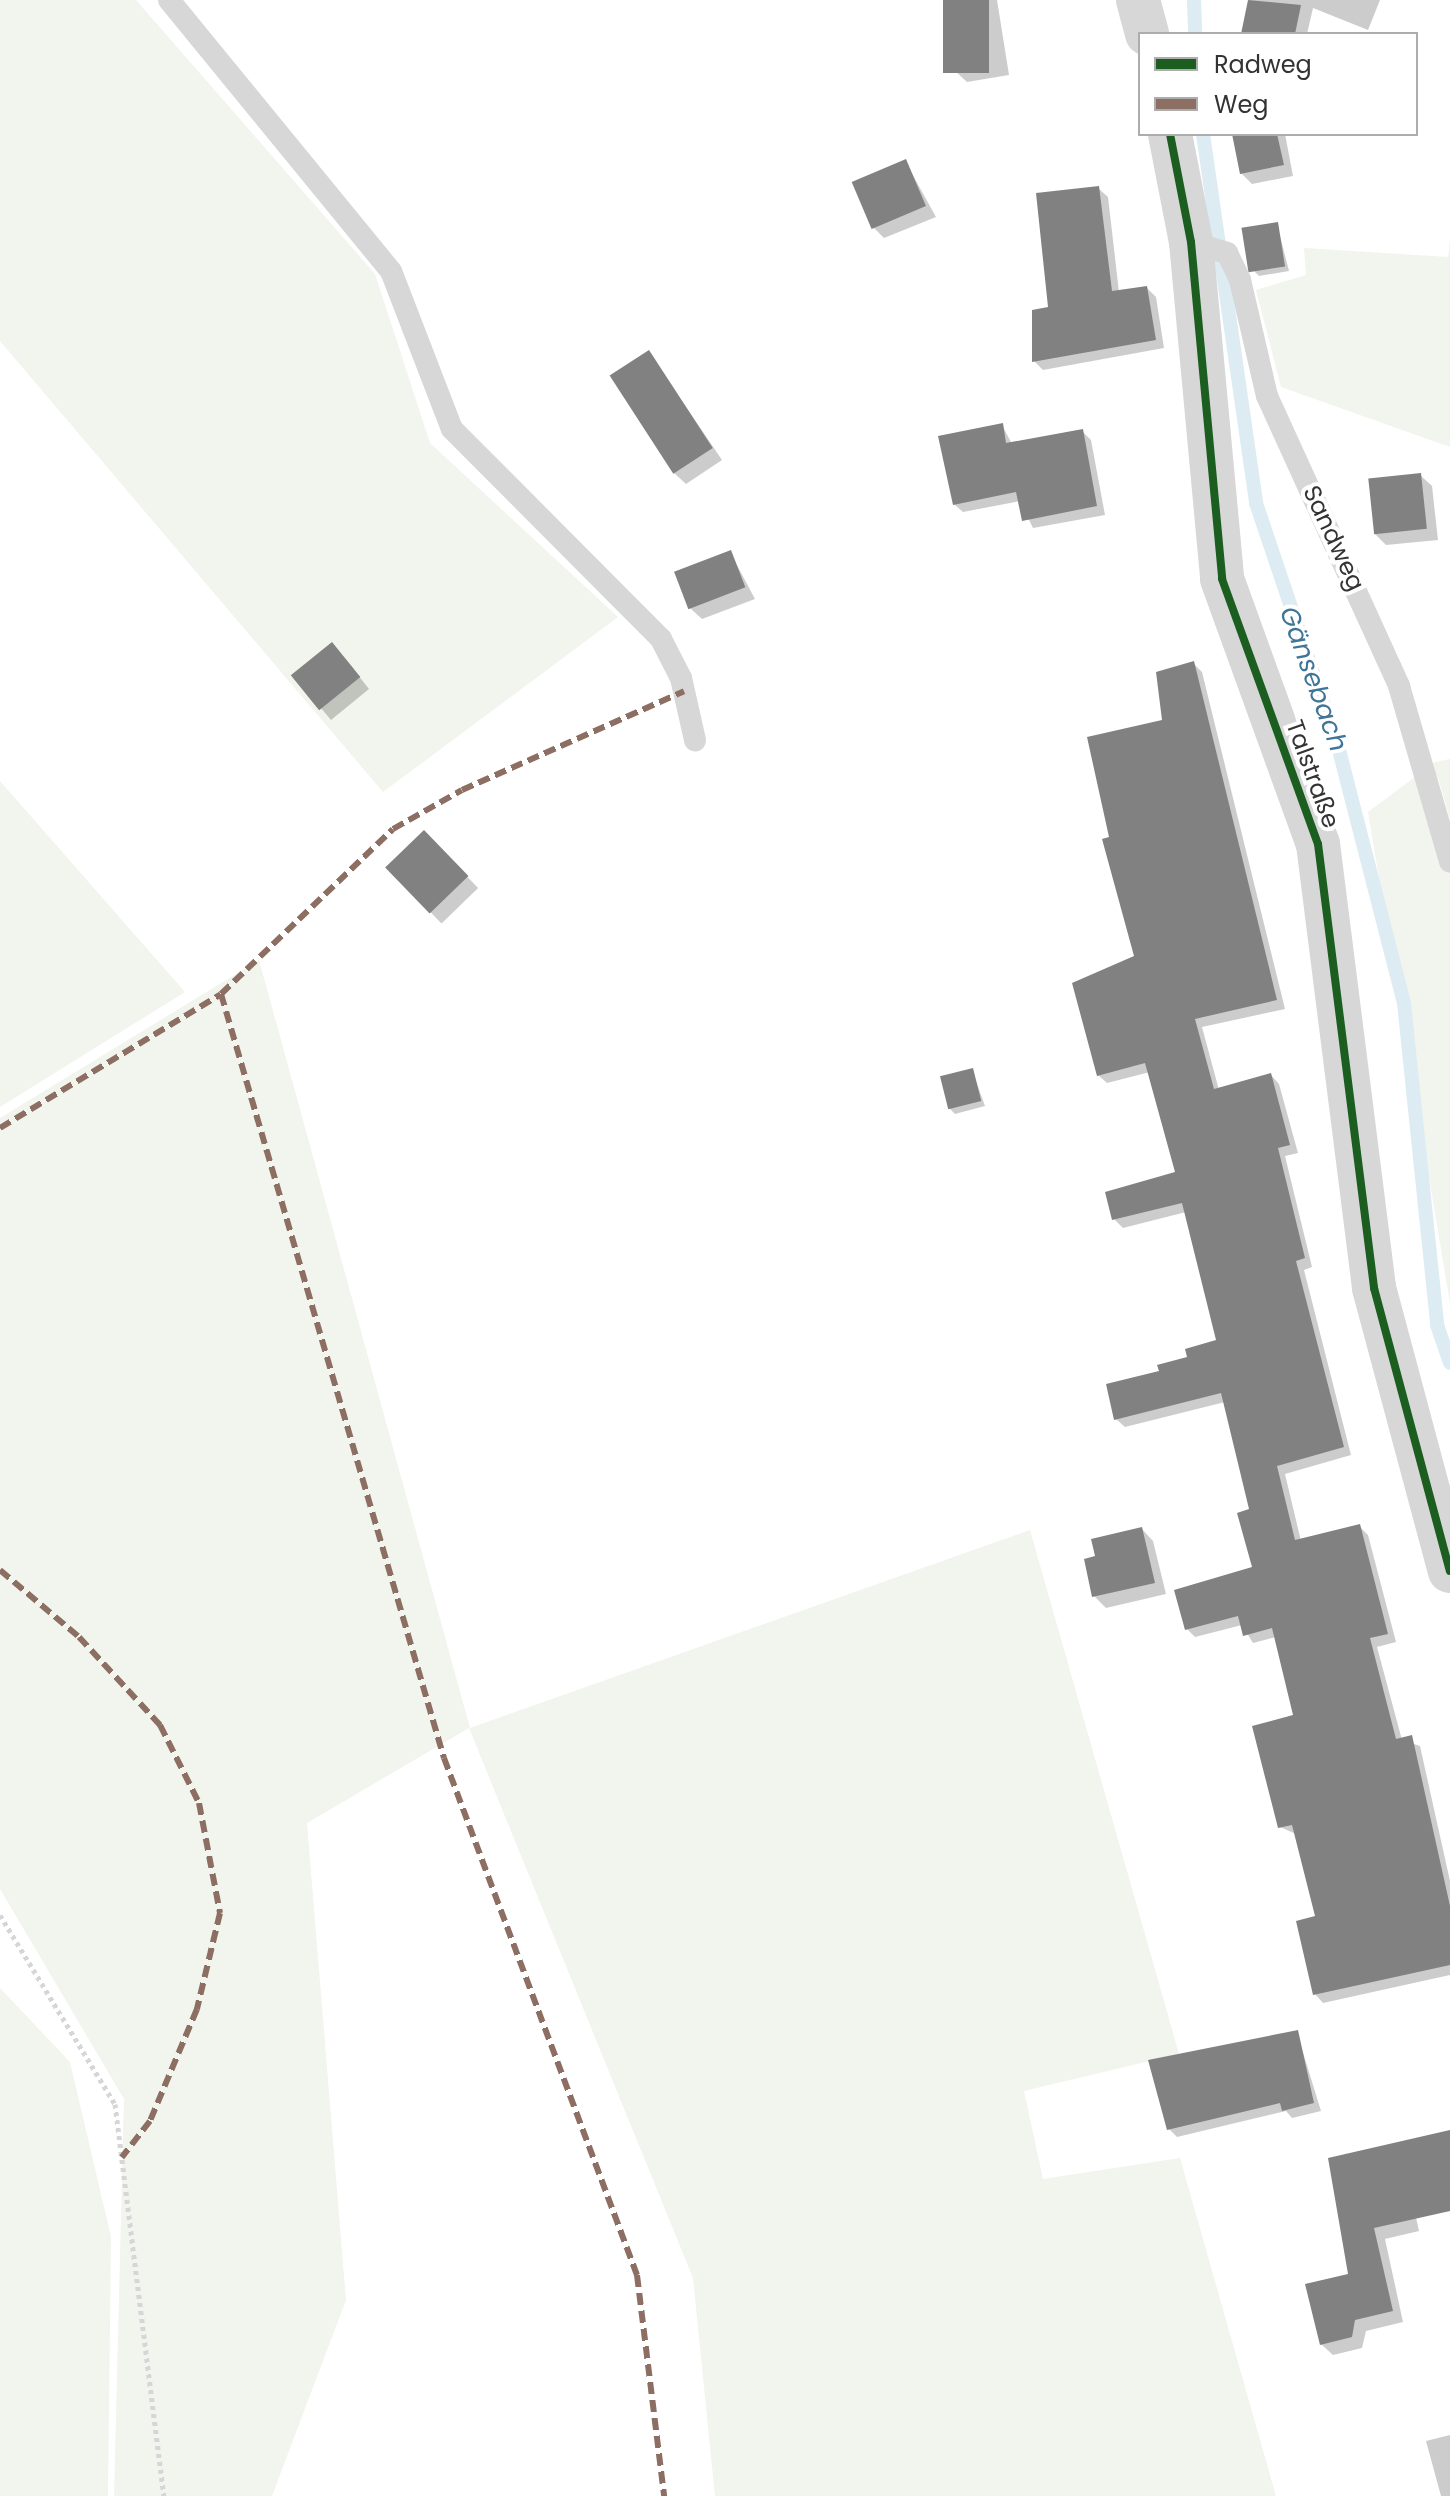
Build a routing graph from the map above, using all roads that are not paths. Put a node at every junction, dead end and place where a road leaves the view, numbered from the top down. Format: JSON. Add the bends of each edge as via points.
{"nodes":[{"id":1,"x":169,"y":0,"type":"edge"},
{"id":2,"x":1138,"y":0,"type":"edge"},
{"id":3,"x":1146,"y":32,"type":"edge"},
{"id":4,"x":1171,"y":136,"type":"edge"},
{"id":5,"x":1209,"y":246,"type":"junction"},
{"id":6,"x":695,"y":740,"type":"dead end"},
{"id":7,"x":1450,"y":862,"type":"edge"},
{"id":8,"x":1450,"y":1571,"type":"edge"}],
"edges":[{"from":1,"to":6,"type":"lane","via":[[391,271],[452,429],[661,639],[681,678]]},
{"from":2,"to":3,"type":"street"},
{"from":4,"to":5,"type":"street","name":"Talstraße"},
{"from":5,"to":7,"type":"lane","name":"Sandweg","via":[[1267,396],[1399,686]]},
{"from":5,"to":8,"type":"street","name":"Talstraße","via":[[1222,579],[1318,844],[1374,1288]]}]}
